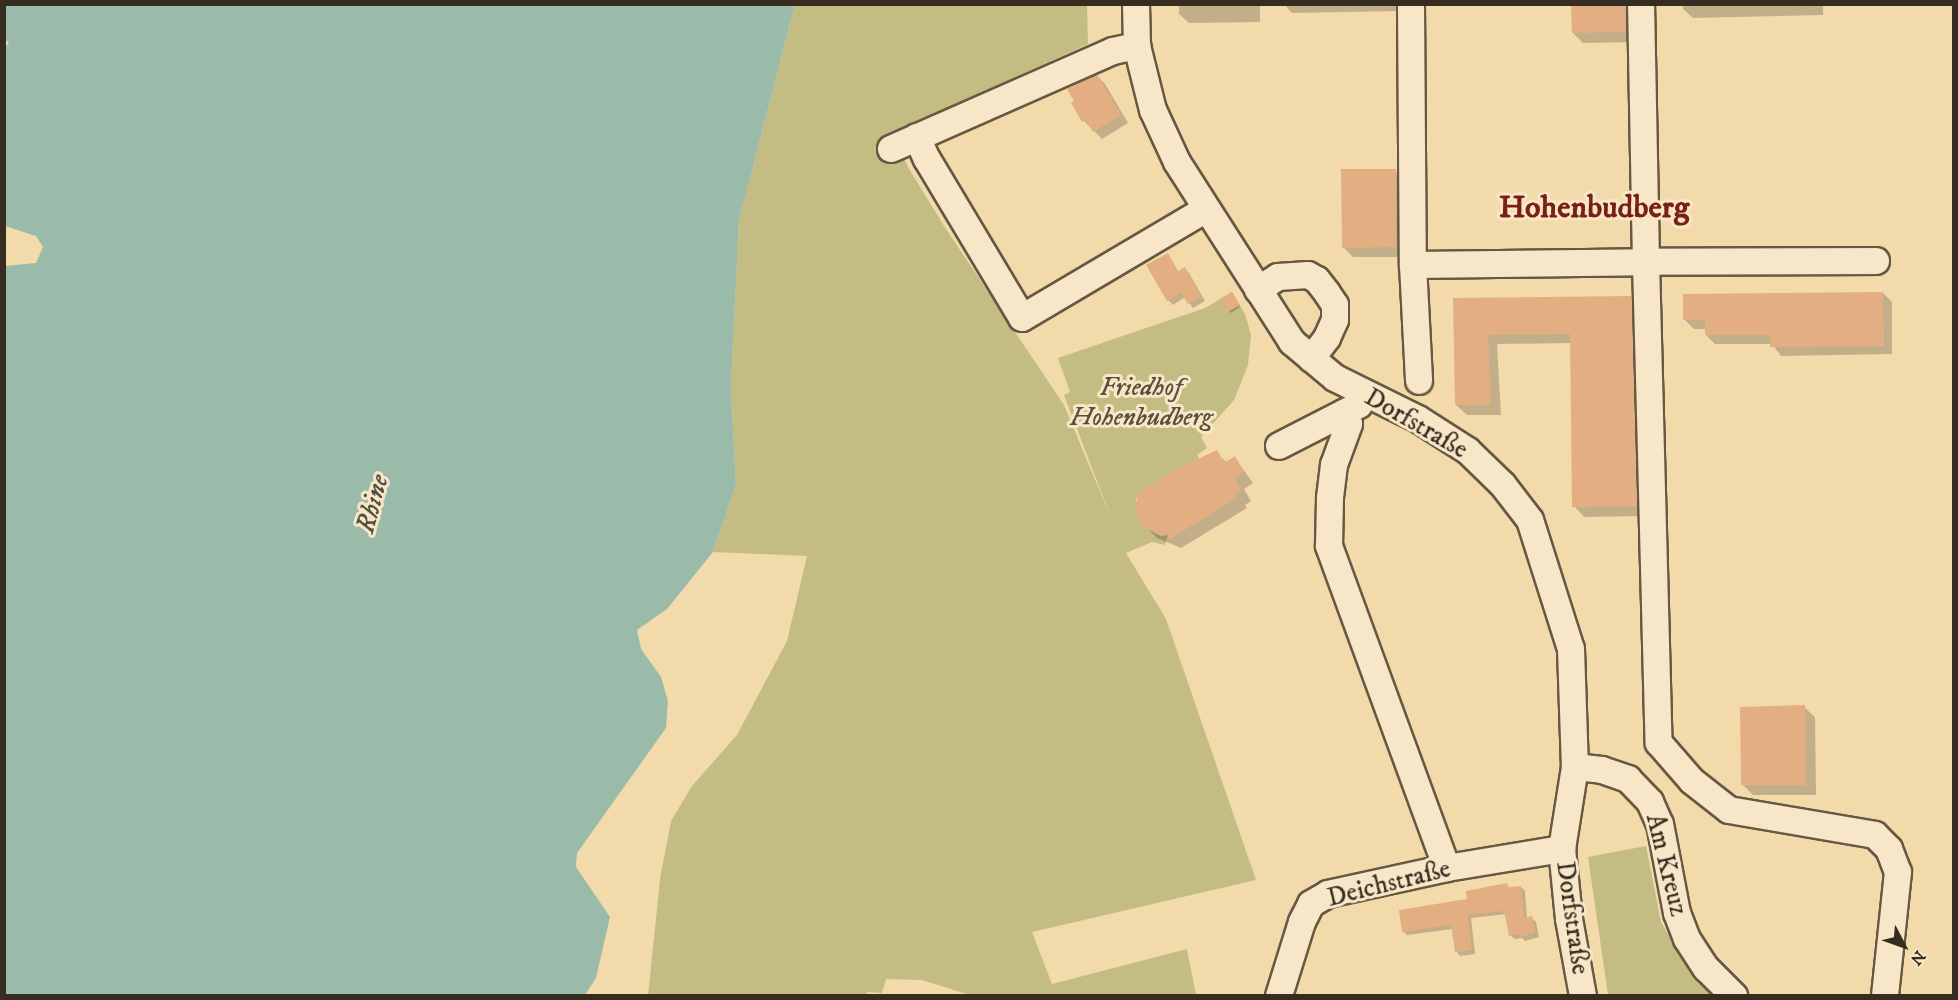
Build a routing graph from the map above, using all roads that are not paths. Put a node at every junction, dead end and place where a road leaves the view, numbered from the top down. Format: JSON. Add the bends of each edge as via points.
{"nodes":[{"id":1,"x":1136,"y":4,"type":"edge"},
{"id":2,"x":1410,"y":4,"type":"edge"},
{"id":3,"x":1641,"y":4,"type":"edge"},
{"id":4,"x":1137,"y":46,"type":"junction"},
{"id":5,"x":917,"y":137,"type":"junction"},
{"id":6,"x":891,"y":149,"type":"dead end"},
{"id":7,"x":1206,"y":209,"type":"junction"},
{"id":8,"x":1876,"y":261,"type":"dead end"},
{"id":9,"x":1646,"y":262,"type":"junction"},
{"id":10,"x":1413,"y":265,"type":"junction"},
{"id":11,"x":1258,"y":290,"type":"junction"},
{"id":12,"x":1311,"y":359,"type":"junction"},
{"id":13,"x":1419,"y":381,"type":"dead end"},
{"id":14,"x":1372,"y":398,"type":"junction"},
{"id":15,"x":1344,"y":413,"type":"junction"},
{"id":16,"x":1279,"y":446,"type":"dead end"},
{"id":17,"x":1575,"y":767,"type":"junction"},
{"id":18,"x":1562,"y":849,"type":"junction"},
{"id":19,"x":1447,"y":868,"type":"junction"},
{"id":20,"x":1279,"y":996,"type":"edge"},
{"id":21,"x":1583,"y":996,"type":"edge"},
{"id":22,"x":1734,"y":996,"type":"edge"},
{"id":23,"x":1885,"y":996,"type":"edge"}],
"edges":[{"from":1,"to":4,"type":"street","name":"Dorfstraße"},
{"from":2,"to":10,"type":"street"},
{"from":3,"to":9,"type":"street"},
{"from":4,"to":5,"type":"street","via":[[1113,51]]},
{"from":4,"to":7,"type":"street","name":"Dorfstraße","via":[[1153,110],[1177,162]]},
{"from":5,"to":6,"type":"street"},
{"from":5,"to":7,"type":"street","via":[[1022,318]]},
{"from":7,"to":11,"type":"street","name":"Dorfstraße"},
{"from":8,"to":9,"type":"street"},
{"from":9,"to":10,"type":"street"},
{"from":9,"to":23,"type":"street","via":[[1659,743],[1692,781],[1729,810],[1875,835],[1889,849],[1898,872]]},
{"from":10,"to":13,"type":"street"},
{"from":11,"to":12,"type":"street","name":"Dorfstraße","via":[[1292,342]]},
{"from":11,"to":12,"type":"street","via":[[1278,277],[1308,275],[1328,293],[1335,305],[1335,320]]},
{"from":12,"to":14,"type":"street","name":"Dorfstraße","via":[[1335,378]]},
{"from":14,"to":15,"type":"street"},
{"from":14,"to":17,"type":"street","name":"Dorfstraße","via":[[1418,419],[1468,451],[1503,485],[1530,520],[1571,649]]},
{"from":15,"to":16,"type":"street"},
{"from":15,"to":19,"type":"street","via":[[1349,424],[1334,465],[1329,546]]},
{"from":17,"to":18,"type":"street","name":"Dorfstraße"},
{"from":17,"to":22,"type":"street","name":"Am Kreuz","via":[[1602,770],[1628,779],[1650,802],[1660,824],[1677,913],[1687,939],[1706,968]]},
{"from":18,"to":19,"type":"street","name":"Deichstraße"},
{"from":18,"to":21,"type":"street","name":"Dorfstraße","via":[[1569,920]]},
{"from":19,"to":20,"type":"street","name":"Deichstraße","via":[[1328,894],[1311,904]]}]}
